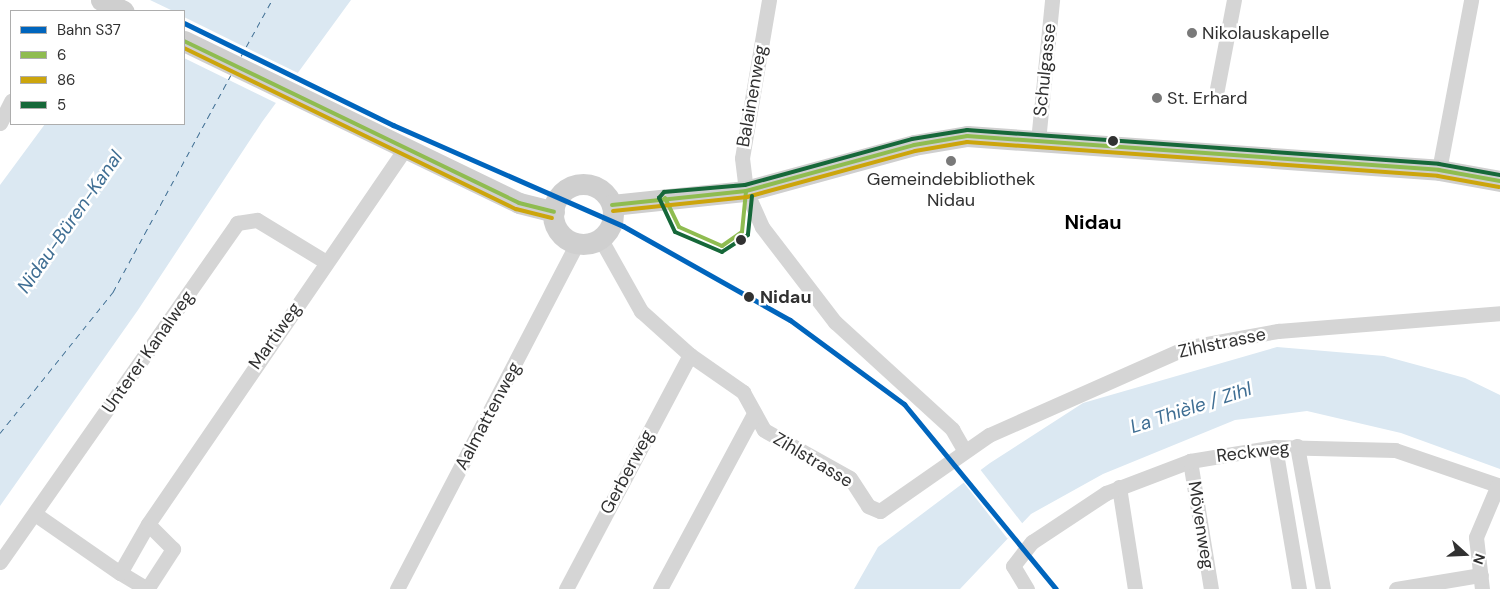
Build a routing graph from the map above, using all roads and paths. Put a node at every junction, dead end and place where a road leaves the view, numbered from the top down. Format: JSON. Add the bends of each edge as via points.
{"nodes":[{"id":1,"x":101,"y":0,"type":"edge"},
{"id":2,"x":1052,"y":0,"type":"edge"},
{"id":3,"x":1234,"y":0,"type":"edge"},
{"id":4,"x":1471,"y":0,"type":"edge"},
{"id":5,"x":765,"y":1,"type":"edge"},
{"id":6,"x":122,"y":10,"type":"edge"},
{"id":7,"x":185,"y":41,"type":"edge"},
{"id":8,"x":1216,"y":94,"type":"dead end"},
{"id":9,"x":10,"y":103,"type":"edge"},
{"id":10,"x":0,"y":124,"type":"edge"},
{"id":11,"x":1038,"y":141,"type":"junction"},
{"id":12,"x":404,"y":150,"type":"junction"},
{"id":13,"x":1439,"y":170,"type":"junction"},
{"id":14,"x":1500,"y":182,"type":"edge"},
{"id":15,"x":746,"y":191,"type":"junction"},
{"id":16,"x":612,"y":204,"type":"junction"},
{"id":17,"x":554,"y":212,"type":"junction"},
{"id":18,"x":600,"y":238,"type":"junction"},
{"id":19,"x":577,"y":243,"type":"junction"},
{"id":20,"x":326,"y":262,"type":"junction"},
{"id":21,"x":1500,"y":313,"type":"edge"},
{"id":22,"x":690,"y":355,"type":"junction"},
{"id":23,"x":754,"y":414,"type":"junction"},
{"id":24,"x":1297,"y":446,"type":"junction"},
{"id":25,"x":1275,"y":447,"type":"junction"},
{"id":26,"x":964,"y":450,"type":"junction"},
{"id":27,"x":1190,"y":461,"type":"junction"},
{"id":28,"x":1499,"y":486,"type":"edge"},
{"id":29,"x":1119,"y":487,"type":"junction"},
{"id":30,"x":34,"y":514,"type":"junction"},
{"id":31,"x":148,"y":524,"type":"junction"},
{"id":32,"x":0,"y":562,"type":"edge"},
{"id":33,"x":120,"y":573,"type":"junction"},
{"id":34,"x":1482,"y":582,"type":"edge"},
{"id":35,"x":147,"y":589,"type":"edge"},
{"id":36,"x":397,"y":589,"type":"edge"},
{"id":37,"x":566,"y":589,"type":"edge"},
{"id":38,"x":660,"y":589,"type":"edge"},
{"id":39,"x":1027,"y":589,"type":"edge"},
{"id":40,"x":1135,"y":589,"type":"edge"},
{"id":41,"x":1211,"y":589,"type":"edge"},
{"id":42,"x":1300,"y":589,"type":"edge"},
{"id":43,"x":1322,"y":589,"type":"edge"},
{"id":44,"x":1396,"y":589,"type":"edge"}],
"edges":[{"from":1,"to":6,"type":"main road"},
{"from":2,"to":11,"type":"street","name":"Schulgasse"},
{"from":3,"to":8,"type":"street"},
{"from":4,"to":13,"type":"street"},
{"from":5,"to":15,"type":"street","name":"Balainenweg","via":[[742,158]]},
{"from":7,"to":12,"type":"main road"},
{"from":9,"to":10,"type":"street"},
{"from":11,"to":13,"type":"main road"},
{"from":11,"to":15,"type":"main road","via":[[949,139]]},
{"from":12,"to":17,"type":"main road","via":[[519,203]]},
{"from":12,"to":20,"type":"street","name":"Martiweg"},
{"from":13,"to":14,"type":"main road"},
{"from":15,"to":16,"type":"main road"},
{"from":15,"to":26,"type":"street","via":[[762,228],[835,322],[952,429]]},
{"from":16,"to":17,"type":"main road","via":[[600,189],[582,184],[559,196]]},
{"from":16,"to":18,"type":"main road","via":[[612,221]]},
{"from":17,"to":19,"type":"main road","via":[[562,235]]},
{"from":18,"to":19,"type":"main road"},
{"from":18,"to":22,"type":"street","via":[[641,311]]},
{"from":19,"to":36,"type":"street","name":"Aalmattenweg"},
{"from":20,"to":30,"type":"street","name":"Unterer Kanalweg","via":[[257,220],[237,223]]},
{"from":20,"to":31,"type":"street","name":"Martiweg"},
{"from":21,"to":26,"type":"street","name":"Zihlstrasse","via":[[1278,331],[1185,348],[1078,392]]},
{"from":22,"to":23,"type":"street","name":"Zihlstrasse","via":[[743,392]]},
{"from":22,"to":37,"type":"street","name":"Gerberweg"},
{"from":23,"to":26,"type":"street","name":"Zihlstrasse","via":[[759,425],[778,440],[850,478],[876,510],[888,508]]},
{"from":23,"to":38,"type":"street"},
{"from":24,"to":25,"type":"street","name":"Reckweg"},
{"from":24,"to":28,"type":"street","name":"Reckweg","via":[[1395,450]]},
{"from":24,"to":43,"type":"street"},
{"from":25,"to":27,"type":"street","name":"Reckweg"},
{"from":25,"to":42,"type":"street"},
{"from":27,"to":29,"type":"street","name":"Reckweg"},
{"from":27,"to":41,"type":"street","name":"Mövenweg"},
{"from":28,"to":34,"type":"street","via":[[1476,537]]},
{"from":29,"to":39,"type":"street","name":"Reckweg","via":[[1025,550],[1013,566]]},
{"from":29,"to":40,"type":"street"},
{"from":30,"to":32,"type":"street","name":"Unterer Kanalweg"},
{"from":30,"to":33,"type":"street"},
{"from":31,"to":33,"type":"street","name":"Martiweg"},
{"from":31,"to":35,"type":"street","via":[[174,549]]},
{"from":33,"to":35,"type":"street"},
{"from":34,"to":44,"type":"street"}]}
